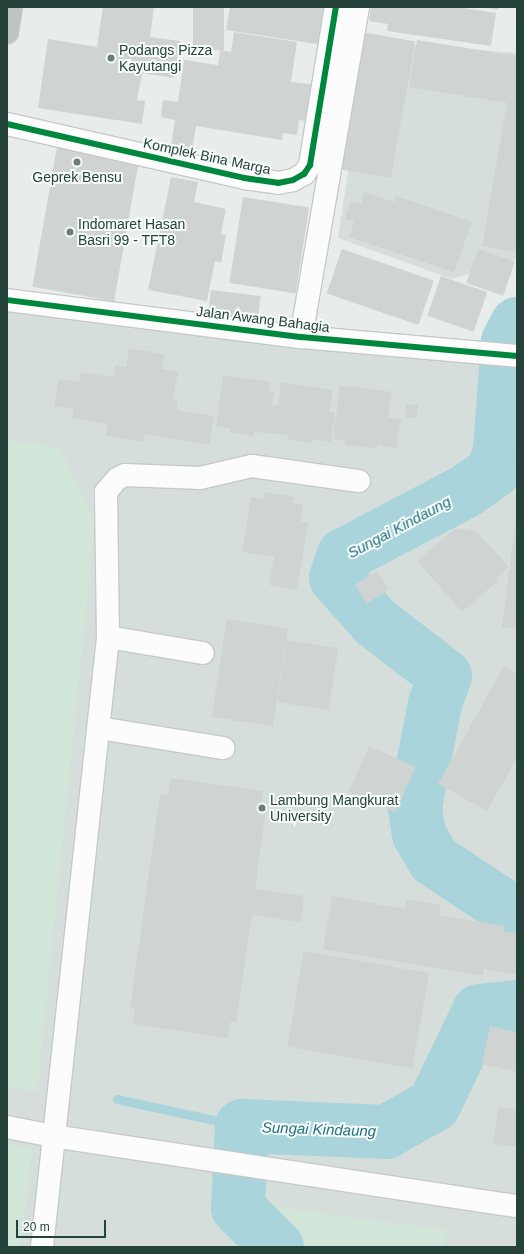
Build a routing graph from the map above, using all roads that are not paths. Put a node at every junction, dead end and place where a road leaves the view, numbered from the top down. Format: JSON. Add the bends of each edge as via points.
{"nodes":[{"id":1,"x":11,"y":7,"type":"edge"},
{"id":2,"x":336,"y":7,"type":"edge"},
{"id":3,"x":358,"y":7,"type":"edge"},
{"id":4,"x":7,"y":32,"type":"edge"},
{"id":5,"x":7,"y":124,"type":"edge"},
{"id":6,"x":7,"y":300,"type":"edge"},
{"id":7,"x":302,"y":337,"type":"junction"},
{"id":8,"x":517,"y":356,"type":"edge"},
{"id":9,"x":359,"y":481,"type":"dead end"},
{"id":10,"x":108,"y":637,"type":"junction"},
{"id":11,"x":203,"y":653,"type":"dead end"},
{"id":12,"x":99,"y":728,"type":"junction"},
{"id":13,"x":223,"y":748,"type":"dead end"},
{"id":14,"x":7,"y":1126,"type":"edge"},
{"id":15,"x":53,"y":1136,"type":"junction"},
{"id":16,"x":517,"y":1206,"type":"edge"},
{"id":17,"x":42,"y":1247,"type":"edge"}],
"edges":[{"from":1,"to":4,"type":"highway"},
{"from":2,"to":5,"type":"street","name":"Komplek Bina Marga","via":[[310,165],[304,174],[293,180],[278,183],[244,178]]},
{"from":3,"to":7,"type":"street"},
{"from":6,"to":7,"type":"street","name":"Jalan Awang Bahagia"},
{"from":7,"to":8,"type":"street","name":"Jalan Awang Bahagia"},
{"from":9,"to":10,"type":"street","via":[[252,466],[200,478],[125,475],[117,479],[110,485],[106,497]]},
{"from":10,"to":11,"type":"street"},
{"from":10,"to":12,"type":"street"},
{"from":12,"to":13,"type":"street"},
{"from":12,"to":15,"type":"street"},
{"from":14,"to":15,"type":"street"},
{"from":15,"to":16,"type":"street"},
{"from":15,"to":17,"type":"street"}]}
